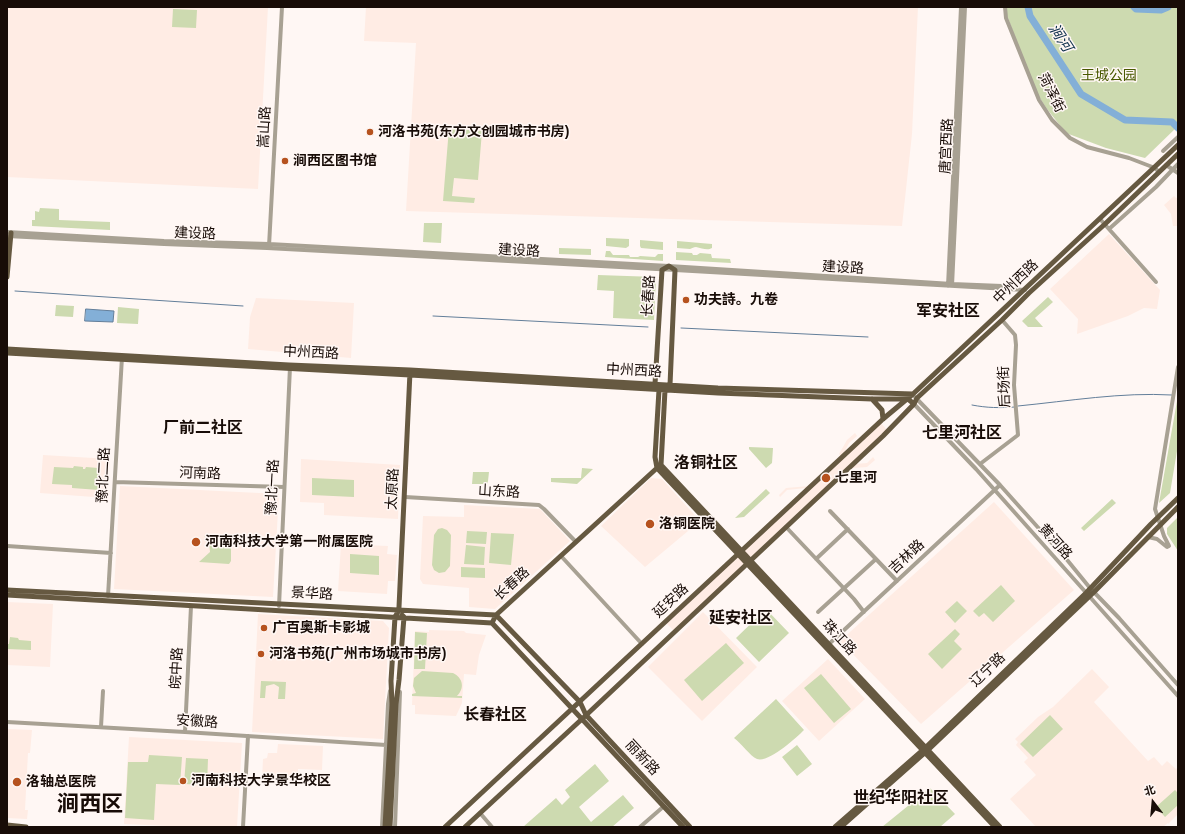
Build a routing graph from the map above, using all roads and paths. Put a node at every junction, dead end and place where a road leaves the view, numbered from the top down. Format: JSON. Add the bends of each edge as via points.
{"nodes":[{"id":1,"x":281,"y":7,"type":"edge"},
{"id":2,"x":961,"y":7,"type":"edge"},
{"id":3,"x":965,"y":7,"type":"edge"},
{"id":4,"x":1005,"y":7,"type":"edge"},
{"id":5,"x":1178,"y":137,"type":"edge"},
{"id":6,"x":1178,"y":145,"type":"edge"},
{"id":7,"x":1163,"y":151,"type":"dead end"},
{"id":8,"x":1178,"y":154,"type":"edge"},
{"id":9,"x":1177,"y":165,"type":"edge"},
{"id":10,"x":1166,"y":166,"type":"junction"},
{"id":11,"x":1154,"y":168,"type":"junction"},
{"id":12,"x":1173,"y":170,"type":"junction"},
{"id":13,"x":1159,"y":172,"type":"junction"},
{"id":14,"x":1178,"y":173,"type":"edge"},
{"id":15,"x":1100,"y":219,"type":"junction"},
{"id":16,"x":1105,"y":224,"type":"junction"},
{"id":17,"x":1109,"y":229,"type":"junction"},
{"id":18,"x":9,"y":234,"type":"edge"},
{"id":19,"x":268,"y":246,"type":"junction"},
{"id":20,"x":669,"y":266,"type":"junction"},
{"id":21,"x":662,"y":270,"type":"junction"},
{"id":22,"x":675,"y":270,"type":"junction"},
{"id":23,"x":7,"y":277,"type":"edge"},
{"id":24,"x":1156,"y":282,"type":"dead end"},
{"id":25,"x":950,"y":285,"type":"junction"},
{"id":26,"x":1025,"y":288,"type":"junction"},
{"id":27,"x":1029,"y":293,"type":"junction"},
{"id":28,"x":1002,"y":320,"type":"junction"},
{"id":29,"x":7,"y":349,"type":"edge"},
{"id":30,"x":7,"y":353,"type":"edge"},
{"id":31,"x":122,"y":358,"type":"junction"},
{"id":32,"x":290,"y":367,"type":"junction"},
{"id":33,"x":1178,"y":367,"type":"edge"},
{"id":34,"x":410,"y":372,"type":"junction"},
{"id":35,"x":655,"y":384,"type":"junction"},
{"id":36,"x":670,"y":385,"type":"junction"},
{"id":37,"x":659,"y":390,"type":"junction"},
{"id":38,"x":665,"y":390,"type":"junction"},
{"id":39,"x":915,"y":396,"type":"junction"},
{"id":40,"x":872,"y":399,"type":"junction"},
{"id":41,"x":908,"y":399,"type":"junction"},
{"id":42,"x":914,"y":404,"type":"junction"},
{"id":43,"x":883,"y":419,"type":"junction"},
{"id":44,"x":980,"y":464,"type":"junction"},
{"id":45,"x":659,"y":466,"type":"junction"},
{"id":46,"x":115,"y":482,"type":"junction"},
{"id":47,"x":1000,"y":485,"type":"junction"},
{"id":48,"x":284,"y":487,"type":"junction"},
{"id":49,"x":994,"y":490,"type":"junction"},
{"id":50,"x":405,"y":497,"type":"junction"},
{"id":51,"x":1178,"y":498,"type":"edge"},
{"id":52,"x":1178,"y":507,"type":"edge"},
{"id":53,"x":830,"y":511,"type":"dead end"},
{"id":54,"x":786,"y":526,"type":"junction"},
{"id":55,"x":848,"y":529,"type":"junction"},
{"id":56,"x":1148,"y":537,"type":"junction"},
{"id":57,"x":576,"y":542,"type":"junction"},
{"id":58,"x":7,"y":546,"type":"edge"},
{"id":59,"x":111,"y":553,"type":"junction"},
{"id":60,"x":740,"y":553,"type":"junction"},
{"id":61,"x":561,"y":556,"type":"junction"},
{"id":62,"x":876,"y":558,"type":"junction"},
{"id":63,"x":816,"y":559,"type":"junction"},
{"id":64,"x":748,"y":562,"type":"junction"},
{"id":65,"x":897,"y":581,"type":"junction"},
{"id":66,"x":844,"y":588,"type":"junction"},
{"id":67,"x":7,"y":590,"type":"edge"},
{"id":68,"x":1090,"y":592,"type":"junction"},
{"id":69,"x":7,"y":595,"type":"edge"},
{"id":70,"x":108,"y":596,"type":"junction"},
{"id":71,"x":279,"y":604,"type":"junction"},
{"id":72,"x":191,"y":606,"type":"junction"},
{"id":73,"x":279,"y":610,"type":"junction"},
{"id":74,"x":399,"y":610,"type":"junction"},
{"id":75,"x":818,"y":612,"type":"dead end"},
{"id":76,"x":864,"y":612,"type":"junction"},
{"id":77,"x":496,"y":615,"type":"junction"},
{"id":78,"x":395,"y":617,"type":"junction"},
{"id":79,"x":404,"y":617,"type":"junction"},
{"id":80,"x":492,"y":623,"type":"junction"},
{"id":81,"x":642,"y":644,"type":"junction"},
{"id":82,"x":829,"y":644,"type":"junction"},
{"id":83,"x":399,"y":680,"type":"junction"},
{"id":84,"x":391,"y":681,"type":"junction"},
{"id":85,"x":1178,"y":685,"type":"edge"},
{"id":86,"x":103,"y":691,"type":"dead end"},
{"id":87,"x":1178,"y":696,"type":"edge"},
{"id":88,"x":580,"y":702,"type":"junction"},
{"id":89,"x":572,"y":709,"type":"junction"},
{"id":90,"x":584,"y":717,"type":"junction"},
{"id":91,"x":7,"y":722,"type":"edge"},
{"id":92,"x":101,"y":727,"type":"junction"},
{"id":93,"x":185,"y":732,"type":"junction"},
{"id":94,"x":248,"y":736,"type":"junction"},
{"id":95,"x":386,"y":745,"type":"junction"},
{"id":96,"x":926,"y":750,"type":"junction"},
{"id":97,"x":664,"y":806,"type":"junction"},
{"id":98,"x":480,"y":813,"type":"junction"},
{"id":99,"x":7,"y":825,"type":"edge"},
{"id":100,"x":26,"y":827,"type":"edge"},
{"id":101,"x":243,"y":827,"type":"edge"},
{"id":102,"x":382,"y":827,"type":"edge"},
{"id":103,"x":385,"y":827,"type":"edge"},
{"id":104,"x":390,"y":827,"type":"edge"},
{"id":105,"x":394,"y":827,"type":"edge"},
{"id":106,"x":445,"y":827,"type":"edge"},
{"id":107,"x":465,"y":827,"type":"edge"},
{"id":108,"x":492,"y":827,"type":"edge"},
{"id":109,"x":640,"y":827,"type":"edge"},
{"id":110,"x":683,"y":827,"type":"edge"},
{"id":111,"x":690,"y":827,"type":"edge"},
{"id":112,"x":835,"y":827,"type":"edge"},
{"id":113,"x":841,"y":827,"type":"edge"},
{"id":114,"x":995,"y":827,"type":"edge"},
{"id":115,"x":1000,"y":827,"type":"edge"}],
"edges":[{"from":1,"to":19,"type":"street","name":"嵩山路"},
{"from":2,"to":25,"type":"street","name":"唐宫西路"},
{"from":3,"to":25,"type":"street","name":"唐宫西路"},
{"from":4,"to":11,"type":"street","name":"菏泽街","via":[[1006,18],[1039,100],[1052,120],[1070,138],[1087,147],[1129,158]]},
{"from":5,"to":7,"type":"street"},
{"from":6,"to":11,"type":"main road","name":"中州西路"},
{"from":8,"to":10,"type":"main road","name":"中州西路"},
{"from":9,"to":12,"type":"street"},
{"from":10,"to":12,"type":"street"},
{"from":10,"to":13,"type":"main road","name":"中州西路"},
{"from":11,"to":13,"type":"street","name":"菏泽街"},
{"from":11,"to":15,"type":"main road","name":"中州西路"},
{"from":12,"to":14,"type":"street"},
{"from":12,"to":17,"type":"street"},
{"from":13,"to":16,"type":"main road","name":"中州西路"},
{"from":15,"to":16,"type":"street"},
{"from":15,"to":26,"type":"main road","name":"中州西路"},
{"from":16,"to":17,"type":"street"},
{"from":16,"to":27,"type":"main road","name":"中州西路"},
{"from":17,"to":24,"type":"street"},
{"from":18,"to":19,"type":"street","name":"建设路","via":[[164,244]]},
{"from":18,"to":23,"type":"main road"},
{"from":19,"to":20,"type":"street","name":"建设路"},
{"from":19,"to":21,"type":"street","name":"建设路"},
{"from":20,"to":21,"type":"main road","name":"长春路"},
{"from":20,"to":22,"type":"main road","name":"长春路"},
{"from":20,"to":25,"type":"street","name":"建设路"},
{"from":21,"to":22,"type":"street","name":"建设路"},
{"from":21,"to":35,"type":"main road","name":"长春路"},
{"from":22,"to":25,"type":"street","name":"建设路"},
{"from":22,"to":36,"type":"main road","name":"长春路"},
{"from":25,"to":26,"type":"street","name":"建设路"},
{"from":26,"to":27,"type":"street","name":"建设路"},
{"from":26,"to":39,"type":"main road","name":"中州西路"},
{"from":27,"to":28,"type":"main road","name":"中州西路"},
{"from":28,"to":39,"type":"main road","name":"中州西路"},
{"from":28,"to":44,"type":"street","name":"后场街","via":[[1015,335],[1014,385],[1018,435]]},
{"from":29,"to":31,"type":"main road","name":"中州西路"},
{"from":30,"to":31,"type":"main road","name":"中州西路"},
{"from":31,"to":32,"type":"main road","name":"中州西路"},
{"from":31,"to":46,"type":"street","name":"豫北二路"},
{"from":32,"to":34,"type":"main road","name":"中州西路"},
{"from":32,"to":48,"type":"street","name":"豫北一路"},
{"from":33,"to":56,"type":"street","via":[[1155,509],[1169,546]]},
{"from":34,"to":35,"type":"main road","name":"中州西路"},
{"from":34,"to":37,"type":"main road","name":"中州西路"},
{"from":34,"to":50,"type":"main road","name":"太原路"},
{"from":35,"to":36,"type":"main road","name":"中州西路"},
{"from":35,"to":37,"type":"main road"},
{"from":36,"to":38,"type":"main road"},
{"from":36,"to":39,"type":"main road","name":"中州西路"},
{"from":37,"to":38,"type":"main road","name":"中州西路"},
{"from":37,"to":45,"type":"main road","via":[[655,457]]},
{"from":38,"to":40,"type":"main road","name":"中州西路"},
{"from":38,"to":45,"type":"main road"},
{"from":39,"to":41,"type":"main road","name":"延安路"},
{"from":39,"to":42,"type":"main road","name":"延安路"},
{"from":39,"to":44,"type":"street","name":"黄河路"},
{"from":40,"to":41,"type":"main road","name":"中州西路"},
{"from":40,"to":43,"type":"main road","via":[[882,410]]},
{"from":41,"to":42,"type":"main road"},
{"from":41,"to":43,"type":"main road","name":"延安路"},
{"from":42,"to":49,"type":"street","name":"黄河路"},
{"from":42,"to":54,"type":"main road","name":"延安路"},
{"from":43,"to":60,"type":"main road","name":"延安路"},
{"from":44,"to":47,"type":"street","name":"黄河路"},
{"from":45,"to":57,"type":"main road","name":"长春路"},
{"from":45,"to":60,"type":"main road","name":"珠江路"},
{"from":46,"to":48,"type":"street","name":"河南路"},
{"from":46,"to":59,"type":"street","name":"豫北二路"},
{"from":47,"to":49,"type":"street","name":"吉林路"},
{"from":47,"to":68,"type":"street","name":"黄河路","via":[[1068,561]]},
{"from":48,"to":71,"type":"street","name":"豫北一路"},
{"from":49,"to":65,"type":"street","name":"吉林路"},
{"from":49,"to":68,"type":"street","name":"黄河路"},
{"from":50,"to":57,"type":"street","name":"山东路","via":[[539,505]]},
{"from":50,"to":74,"type":"main road","name":"太原路"},
{"from":51,"to":68,"type":"main road","name":"辽宁路"},
{"from":52,"to":56,"type":"main road","name":"辽宁路"},
{"from":53,"to":55,"type":"street"},
{"from":54,"to":63,"type":"street"},
{"from":54,"to":64,"type":"main road","name":"延安路"},
{"from":55,"to":62,"type":"street"},
{"from":55,"to":63,"type":"street"},
{"from":56,"to":68,"type":"main road","name":"辽宁路"},
{"from":57,"to":61,"type":"main road","name":"长春路"},
{"from":58,"to":59,"type":"street"},
{"from":59,"to":70,"type":"street","name":"豫北二路"},
{"from":60,"to":64,"type":"main road","name":"珠江路"},
{"from":60,"to":81,"type":"main road","name":"延安路"},
{"from":61,"to":77,"type":"main road","name":"长春路"},
{"from":61,"to":81,"type":"street"},
{"from":62,"to":65,"type":"street"},
{"from":62,"to":66,"type":"street"},
{"from":63,"to":66,"type":"street"},
{"from":64,"to":82,"type":"main road","name":"珠江路"},
{"from":64,"to":90,"type":"main road","name":"延安路"},
{"from":64,"to":96,"type":"main road","name":"珠江路"},
{"from":65,"to":76,"type":"street","name":"吉林路"},
{"from":66,"to":75,"type":"street"},
{"from":66,"to":76,"type":"street"},
{"from":67,"to":70,"type":"main road","name":"景华路"},
{"from":68,"to":85,"type":"street","name":"黄河路","via":[[1119,618]]},
{"from":68,"to":87,"type":"street","name":"黄河路"},
{"from":68,"to":96,"type":"main road","name":"辽宁路"},
{"from":69,"to":72,"type":"main road","name":"景华路"},
{"from":70,"to":71,"type":"main road","name":"景华路"},
{"from":71,"to":73,"type":"street","name":"豫北一路"},
{"from":71,"to":74,"type":"main road","name":"景华路"},
{"from":72,"to":73,"type":"main road","name":"景华路"},
{"from":72,"to":93,"type":"street","name":"皖中路"},
{"from":73,"to":78,"type":"main road","name":"景华路"},
{"from":74,"to":77,"type":"main road","name":"景华路"},
{"from":74,"to":78,"type":"main road","name":"太原路"},
{"from":74,"to":79,"type":"main road"},
{"from":76,"to":82,"type":"street","name":"吉林路"},
{"from":77,"to":80,"type":"main road","name":"长春路"},
{"from":77,"to":88,"type":"main road"},
{"from":78,"to":79,"type":"main road","name":"景华路"},
{"from":78,"to":84,"type":"main road","name":"太原路"},
{"from":79,"to":80,"type":"main road","name":"景华路"},
{"from":79,"to":83,"type":"main road"},
{"from":80,"to":89,"type":"main road"},
{"from":81,"to":88,"type":"main road","name":"延安路"},
{"from":82,"to":96,"type":"main road","name":"珠江路"},
{"from":83,"to":104,"type":"main road"},
{"from":83,"to":105,"type":"street"},
{"from":84,"to":95,"type":"street"},
{"from":84,"to":103,"type":"main road","name":"太原路"},
{"from":86,"to":92,"type":"street"},
{"from":88,"to":89,"type":"main road","name":"延安路"},
{"from":88,"to":90,"type":"main road","name":"丽新路"},
{"from":89,"to":90,"type":"main road","name":"丽新路"},
{"from":89,"to":106,"type":"main road","name":"延安路"},
{"from":90,"to":97,"type":"main road","name":"丽新路"},
{"from":90,"to":98,"type":"main road","name":"延安路"},
{"from":90,"to":111,"type":"main road","name":"丽新路"},
{"from":91,"to":92,"type":"street","name":"安徽路"},
{"from":92,"to":93,"type":"street","name":"安徽路"},
{"from":93,"to":94,"type":"street","name":"安徽路"},
{"from":94,"to":95,"type":"street","name":"安徽路"},
{"from":94,"to":101,"type":"street"},
{"from":95,"to":102,"type":"street"},
{"from":96,"to":112,"type":"main road","name":"辽宁路"},
{"from":96,"to":113,"type":"main road","name":"辽宁路"},
{"from":96,"to":114,"type":"main road","name":"珠江路"},
{"from":96,"to":115,"type":"main road","name":"珠江路"},
{"from":97,"to":109,"type":"street"},
{"from":97,"to":110,"type":"main road","name":"丽新路"},
{"from":98,"to":107,"type":"main road","name":"延安路"},
{"from":98,"to":108,"type":"street"},
{"from":99,"to":100,"type":"main road"}]}
